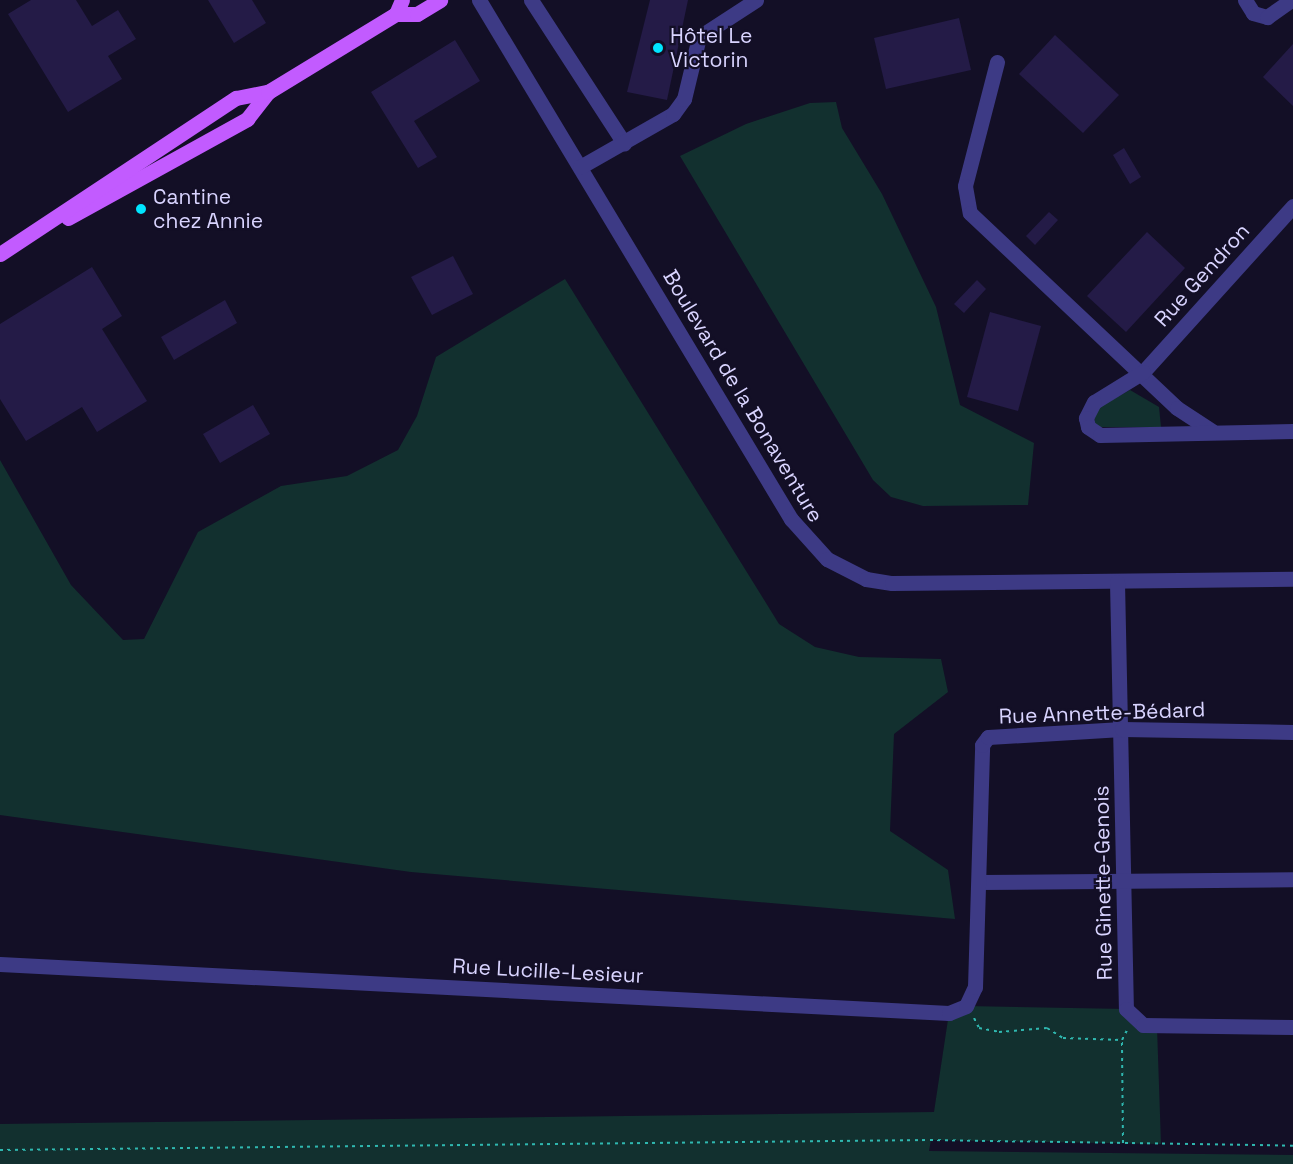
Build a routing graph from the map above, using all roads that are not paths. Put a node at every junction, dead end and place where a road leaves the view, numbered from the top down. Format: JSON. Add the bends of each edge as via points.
{"nodes":[{"id":1,"x":402,"y":0,"type":"edge"},
{"id":2,"x":440,"y":0,"type":"edge"},
{"id":3,"x":479,"y":0,"type":"edge"},
{"id":4,"x":531,"y":0,"type":"edge"},
{"id":5,"x":756,"y":0,"type":"edge"},
{"id":6,"x":1245,"y":0,"type":"edge"},
{"id":7,"x":1291,"y":0,"type":"edge"},
{"id":8,"x":396,"y":14,"type":"junction"},
{"id":9,"x":997,"y":62,"type":"dead end"},
{"id":10,"x":268,"y":92,"type":"junction"},
{"id":11,"x":624,"y":143,"type":"junction"},
{"id":12,"x":580,"y":167,"type":"junction"},
{"id":13,"x":1293,"y":206,"type":"edge"},
{"id":14,"x":1,"y":254,"type":"edge"},
{"id":15,"x":1143,"y":372,"type":"junction"},
{"id":16,"x":1293,"y":431,"type":"edge"},
{"id":17,"x":1215,"y":432,"type":"junction"},
{"id":18,"x":1293,"y":579,"type":"edge"},
{"id":19,"x":1117,"y":582,"type":"junction"},
{"id":20,"x":1122,"y":729,"type":"junction"},
{"id":21,"x":1293,"y":732,"type":"edge"},
{"id":22,"x":1293,"y":879,"type":"edge"},
{"id":23,"x":1124,"y":880,"type":"junction"},
{"id":24,"x":980,"y":882,"type":"junction"},
{"id":25,"x":0,"y":964,"type":"edge"},
{"id":26,"x":1293,"y":1027,"type":"edge"}],
"edges":[{"from":1,"to":8,"type":"main road"},
{"from":2,"to":8,"type":"main road","via":[[417,14]]},
{"from":3,"to":12,"type":"street","name":"Boulevard de la Bonaventure"},
{"from":4,"to":11,"type":"street"},
{"from":5,"to":11,"type":"street","via":[[699,37],[681,106]]},
{"from":6,"to":7,"type":"street","via":[[1253,13],[1267,17]]},
{"from":8,"to":10,"type":"main road"},
{"from":9,"to":15,"type":"street","via":[[964,186],[970,213]]},
{"from":10,"to":14,"type":"main road","via":[[236,98]]},
{"from":10,"to":14,"type":"main road","via":[[247,119]]},
{"from":11,"to":12,"type":"street"},
{"from":12,"to":19,"type":"street","name":"Boulevard de la Bonaventure","via":[[791,519],[827,559],[866,579],[892,583]]},
{"from":13,"to":15,"type":"street","name":"Rue Gendron"},
{"from":15,"to":17,"type":"street","via":[[1177,408]]},
{"from":15,"to":17,"type":"street","name":"Rue Gendron","via":[[1094,402],[1088,409],[1088,427],[1100,435]]},
{"from":16,"to":17,"type":"street"},
{"from":18,"to":19,"type":"street","name":"Boulevard de la Bonaventure"},
{"from":19,"to":20,"type":"street","name":"Rue Ginette-Genois"},
{"from":20,"to":21,"type":"street","name":"Rue Annette-Bédard"},
{"from":20,"to":23,"type":"street","name":"Rue Ginette-Genois"},
{"from":20,"to":24,"type":"street","name":"Rue Annette-Bédard","via":[[988,738],[982,745]]},
{"from":22,"to":23,"type":"street"},
{"from":23,"to":24,"type":"street"},
{"from":23,"to":26,"type":"street","name":"Rue Ginette-Genois","via":[[1126,1009],[1132,1020],[1157,1027]]},
{"from":24,"to":25,"type":"street","name":"Rue Lucille-Lesieur","via":[[975,987],[966,1006],[950,1013]]}]}
